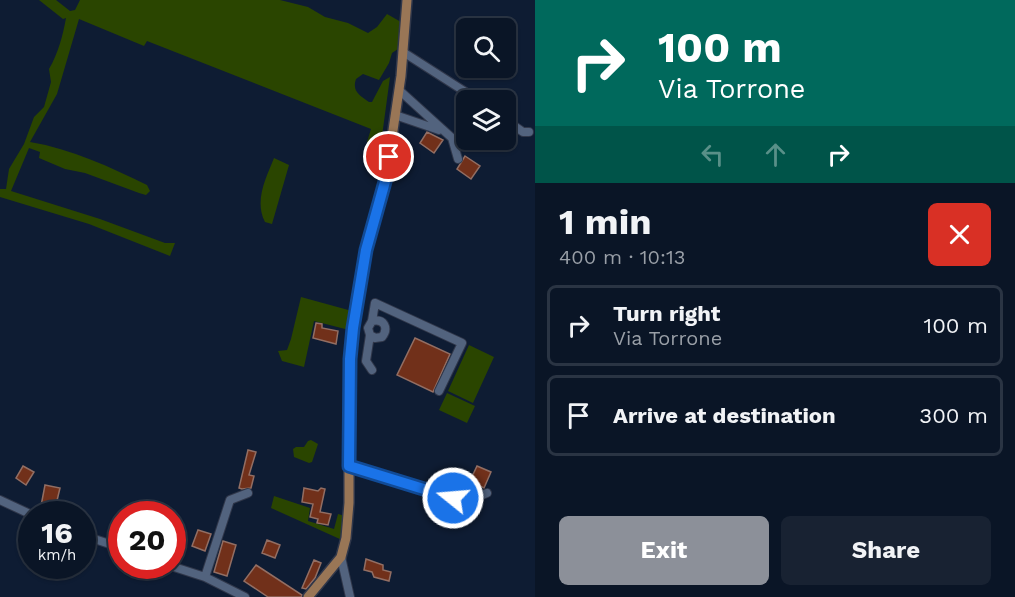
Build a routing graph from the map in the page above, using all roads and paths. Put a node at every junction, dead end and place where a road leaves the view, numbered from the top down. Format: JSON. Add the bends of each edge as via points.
{"nodes":[{"id":1,"x":407,"y":0,"type":"edge"},
{"id":2,"x":403,"y":52,"type":"junction"},
{"id":3,"x":399,"y":90,"type":"junction"},
{"id":4,"x":462,"y":90,"type":"edge"},
{"id":5,"x":395,"y":115,"type":"junction"},
{"id":6,"x":516,"y":127,"type":"edge"},
{"id":7,"x":445,"y":132,"type":"junction"},
{"id":8,"x":529,"y":132,"type":"dead end"},
{"id":9,"x":458,"y":159,"type":"dead end"},
{"id":10,"x":353,"y":328,"type":"junction"},
{"id":11,"x":370,"y":328,"type":"junction"},
{"id":12,"x":372,"y":370,"type":"dead end"},
{"id":13,"x":439,"y":390,"type":"dead end"},
{"id":14,"x":349,"y":466,"type":"junction"},
{"id":15,"x":248,"y":493,"type":"dead end"},
{"id":16,"x":487,"y":493,"type":"dead end"},
{"id":17,"x":0,"y":500,"type":"edge"},
{"id":18,"x":18,"y":508,"type":"edge"},
{"id":19,"x":341,"y":557,"type":"junction"},
{"id":20,"x":186,"y":571,"type":"edge"},
{"id":21,"x":206,"y":577,"type":"junction"},
{"id":22,"x":245,"y":597,"type":"edge"},
{"id":23,"x":308,"y":597,"type":"edge"},
{"id":24,"x":350,"y":597,"type":"edge"}],
"edges":[{"from":1,"to":2,"type":"main road"},
{"from":2,"to":3,"type":"main road"},
{"from":2,"to":4,"type":"street"},
{"from":3,"to":5,"type":"main road"},
{"from":3,"to":7,"type":"street"},
{"from":5,"to":7,"type":"street"},
{"from":5,"to":10,"type":"main road","via":[[386,178],[366,250]]},
{"from":6,"to":8,"type":"street"},
{"from":7,"to":9,"type":"street","via":[[452,138]]},
{"from":10,"to":11,"type":"street"},
{"from":10,"to":14,"type":"main road"},
{"from":11,"to":11,"type":"street","via":[[375,338],[389,334],[378,320]]},
{"from":11,"to":12,"type":"street","via":[[366,362]]},
{"from":11,"to":13,"type":"street","via":[[375,303],[462,344]]},
{"from":14,"to":16,"type":"street","via":[[453,498],[473,499]]},
{"from":14,"to":19,"type":"main road","via":[[346,538]]},
{"from":15,"to":21,"type":"street","via":[[230,500]]},
{"from":17,"to":18,"type":"street"},
{"from":19,"to":23,"type":"main road"},
{"from":19,"to":24,"type":"street"},
{"from":20,"to":21,"type":"street"},
{"from":21,"to":22,"type":"street"}]}
